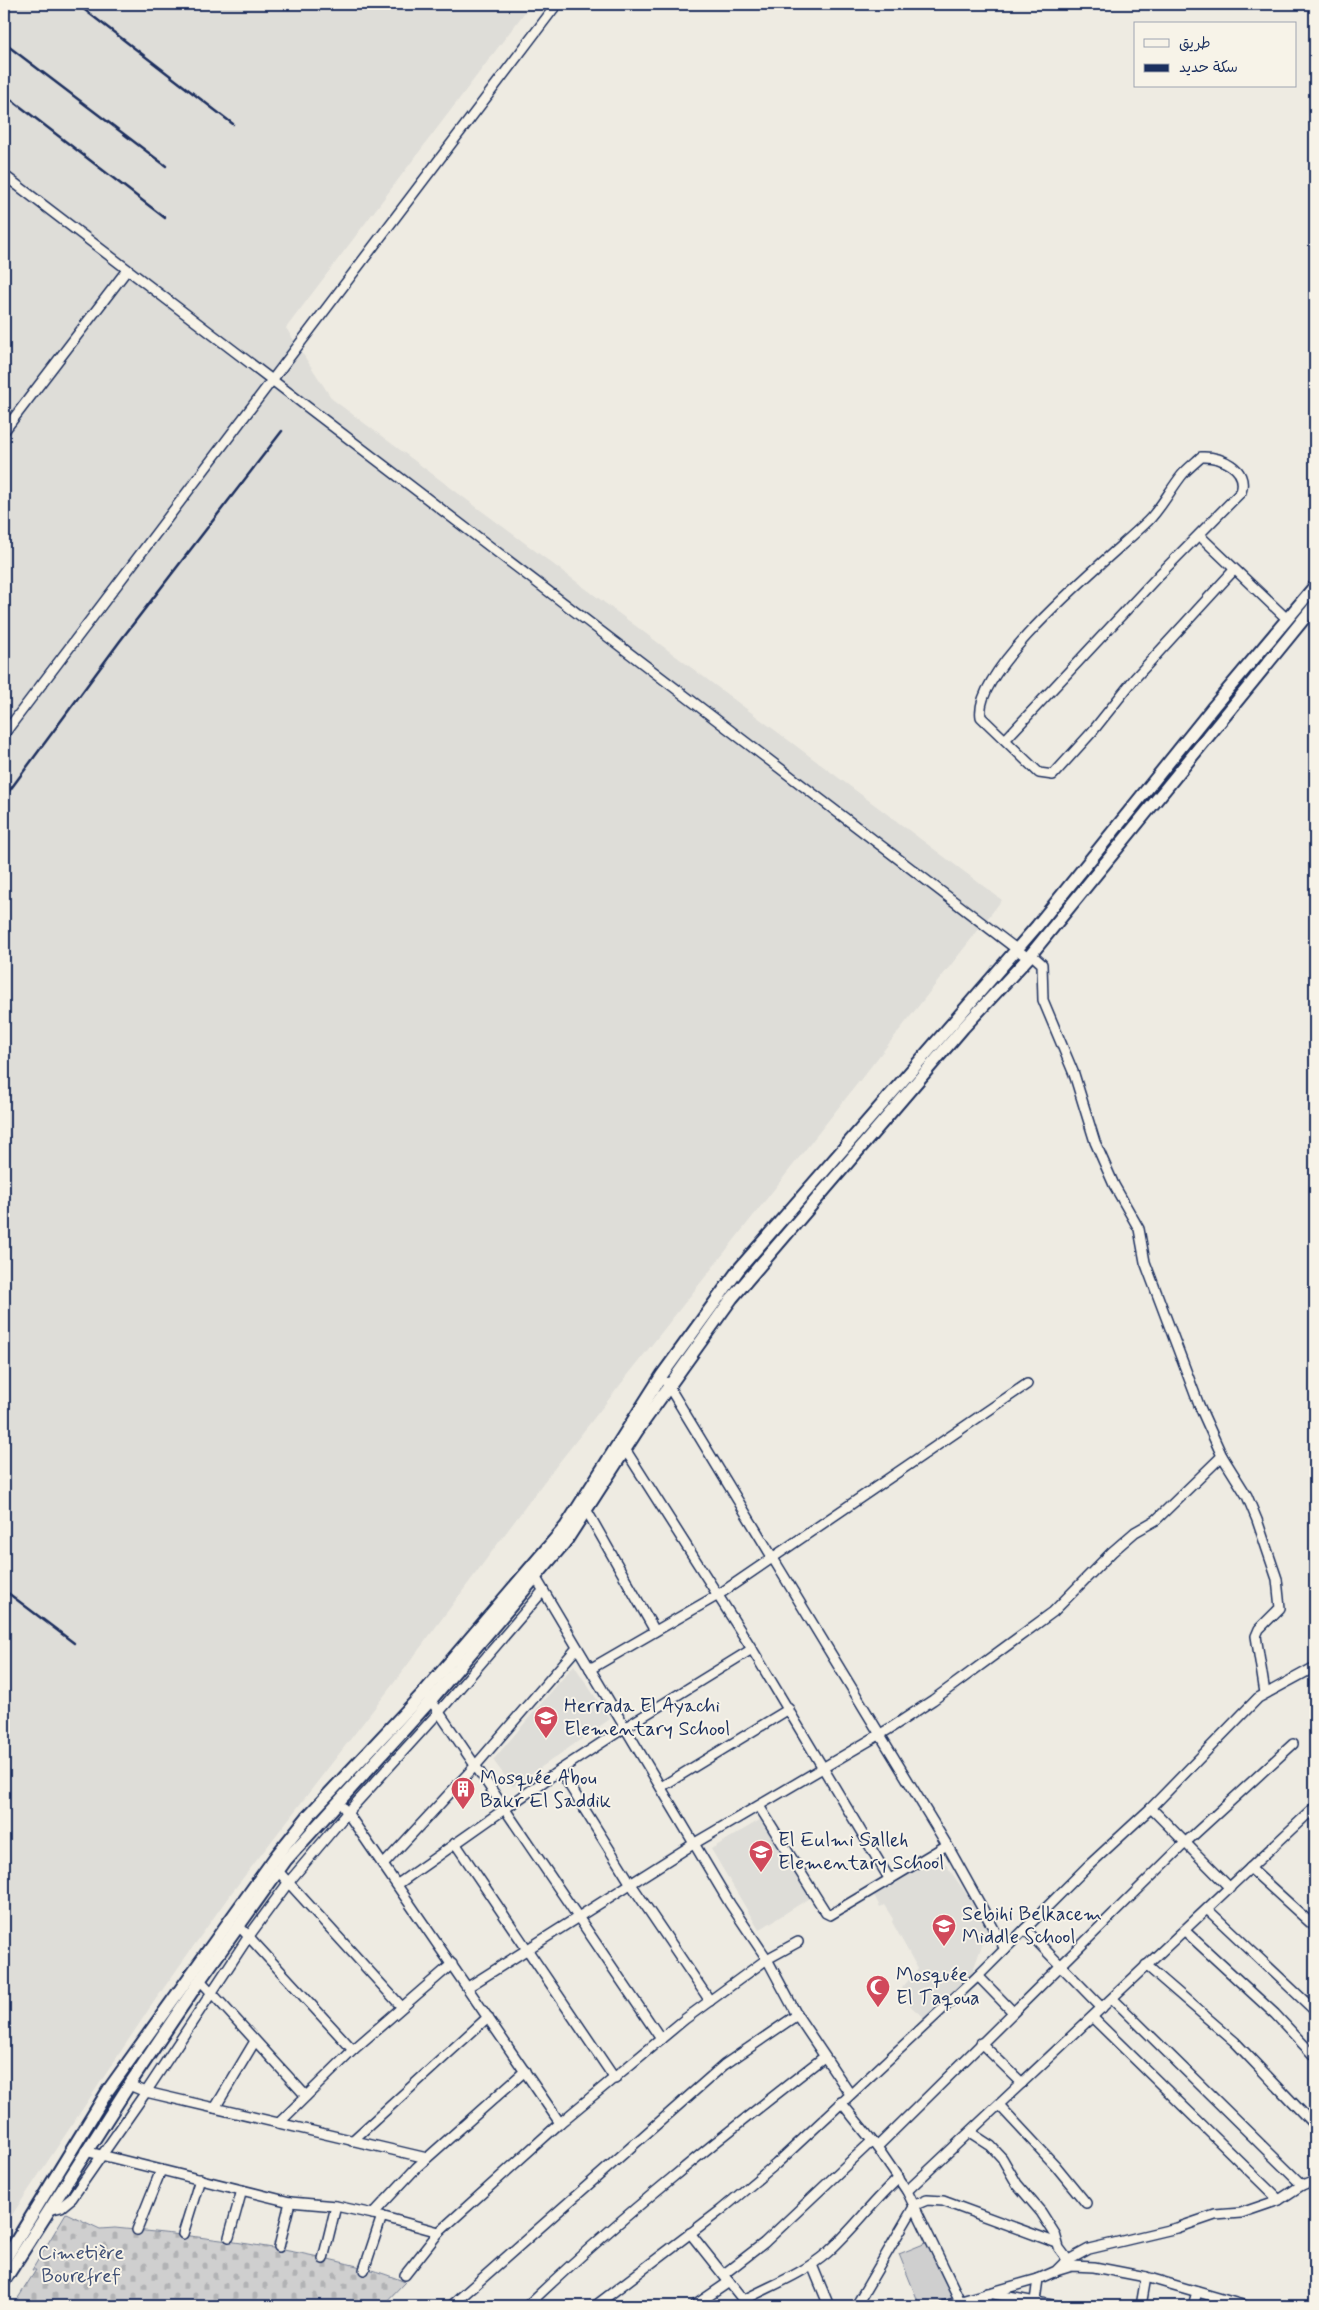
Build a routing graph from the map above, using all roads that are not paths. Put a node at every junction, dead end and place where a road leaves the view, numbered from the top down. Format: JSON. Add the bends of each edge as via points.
{"nodes":[{"id":1,"x":557,"y":4,"type":"edge"},
{"id":2,"x":4,"y":175,"type":"edge"},
{"id":3,"x":127,"y":270,"type":"junction"},
{"id":4,"x":273,"y":380,"type":"junction"},
{"id":5,"x":4,"y":431,"type":"edge"},
{"id":6,"x":1199,"y":535,"type":"junction"},
{"id":7,"x":1234,"y":570,"type":"junction"},
{"id":8,"x":1315,"y":586,"type":"edge"},
{"id":9,"x":1315,"y":605,"type":"edge"},
{"id":10,"x":1287,"y":619,"type":"junction"},
{"id":11,"x":4,"y":734,"type":"edge"},
{"id":12,"x":1006,"y":740,"type":"junction"},
{"id":13,"x":1015,"y":949,"type":"junction"},
{"id":14,"x":1030,"y":956,"type":"junction"},
{"id":15,"x":665,"y":1380,"type":"junction"},
{"id":16,"x":1027,"y":1384,"type":"dead end"},
{"id":17,"x":623,"y":1446,"type":"junction"},
{"id":18,"x":1222,"y":1456,"type":"junction"},
{"id":19,"x":583,"y":1508,"type":"junction"},
{"id":20,"x":773,"y":1557,"type":"junction"},
{"id":21,"x":533,"y":1573,"type":"junction"},
{"id":22,"x":543,"y":1591,"type":"junction"},
{"id":23,"x":718,"y":1595,"type":"junction"},
{"id":24,"x":655,"y":1631,"type":"junction"},
{"id":25,"x":577,"y":1648,"type":"junction"},
{"id":26,"x":752,"y":1649,"type":"junction"},
{"id":27,"x":1315,"y":1667,"type":"edge"},
{"id":28,"x":590,"y":1669,"type":"junction"},
{"id":29,"x":1265,"y":1693,"type":"junction"},
{"id":30,"x":428,"y":1696,"type":"junction"},
{"id":31,"x":789,"y":1709,"type":"junction"},
{"id":32,"x":440,"y":1712,"type":"junction"},
{"id":33,"x":624,"y":1728,"type":"junction"},
{"id":34,"x":880,"y":1734,"type":"junction"},
{"id":35,"x":1293,"y":1744,"type":"dead end"},
{"id":36,"x":476,"y":1765,"type":"junction"},
{"id":37,"x":824,"y":1767,"type":"junction"},
{"id":38,"x":560,"y":1770,"type":"junction"},
{"id":39,"x":661,"y":1787,"type":"junction"},
{"id":40,"x":339,"y":1801,"type":"junction"},
{"id":41,"x":759,"y":1806,"type":"junction"},
{"id":42,"x":1315,"y":1807,"type":"edge"},
{"id":43,"x":505,"y":1808,"type":"junction"},
{"id":44,"x":1152,"y":1808,"type":"junction"},
{"id":45,"x":347,"y":1812,"type":"junction"},
{"id":46,"x":1186,"y":1842,"type":"junction"},
{"id":47,"x":455,"y":1843,"type":"junction"},
{"id":48,"x":695,"y":1843,"type":"junction"},
{"id":49,"x":947,"y":1845,"type":"junction"},
{"id":50,"x":384,"y":1864,"type":"junction"},
{"id":51,"x":1250,"y":1868,"type":"junction"},
{"id":52,"x":278,"y":1871,"type":"junction"},
{"id":53,"x":890,"y":1880,"type":"junction"},
{"id":54,"x":288,"y":1882,"type":"junction"},
{"id":55,"x":398,"y":1884,"type":"junction"},
{"id":56,"x":631,"y":1884,"type":"junction"},
{"id":57,"x":1230,"y":1888,"type":"junction"},
{"id":58,"x":1207,"y":1910,"type":"junction"},
{"id":59,"x":579,"y":1917,"type":"junction"},
{"id":60,"x":239,"y":1926,"type":"junction"},
{"id":61,"x":1315,"y":1927,"type":"edge"},
{"id":62,"x":1025,"y":1929,"type":"junction"},
{"id":63,"x":1184,"y":1931,"type":"junction"},
{"id":64,"x":249,"y":1936,"type":"junction"},
{"id":65,"x":798,"y":1942,"type":"dead end"},
{"id":66,"x":1005,"y":1949,"type":"junction"},
{"id":67,"x":527,"y":1950,"type":"junction"},
{"id":68,"x":767,"y":1959,"type":"junction"},
{"id":69,"x":452,"y":1964,"type":"junction"},
{"id":70,"x":1146,"y":1965,"type":"junction"},
{"id":71,"x":1060,"y":1966,"type":"junction"},
{"id":72,"x":978,"y":1976,"type":"junction"},
{"id":73,"x":200,"y":1980,"type":"junction"},
{"id":74,"x":468,"y":1988,"type":"junction"},
{"id":75,"x":211,"y":1992,"type":"junction"},
{"id":76,"x":1113,"y":1999,"type":"junction"},
{"id":77,"x":710,"y":2001,"type":"junction"},
{"id":78,"x":401,"y":2006,"type":"junction"},
{"id":79,"x":1102,"y":2008,"type":"junction"},
{"id":80,"x":1315,"y":2011,"type":"edge"},
{"id":81,"x":1013,"y":2012,"type":"junction"},
{"id":82,"x":797,"y":2015,"type":"junction"},
{"id":83,"x":488,"y":2017,"type":"junction"},
{"id":84,"x":1093,"y":2018,"type":"junction"},
{"id":85,"x":661,"y":2039,"type":"junction"},
{"id":86,"x":255,"y":2041,"type":"junction"},
{"id":87,"x":982,"y":2043,"type":"junction"},
{"id":88,"x":353,"y":2050,"type":"junction"},
{"id":89,"x":824,"y":2057,"type":"junction"},
{"id":90,"x":1315,"y":2057,"type":"edge"},
{"id":91,"x":525,"y":2071,"type":"junction"},
{"id":92,"x":615,"y":2079,"type":"junction"},
{"id":93,"x":1022,"y":2084,"type":"junction"},
{"id":94,"x":129,"y":2085,"type":"junction"},
{"id":95,"x":146,"y":2092,"type":"junction"},
{"id":96,"x":850,"y":2094,"type":"junction"},
{"id":97,"x":306,"y":2096,"type":"junction"},
{"id":98,"x":841,"y":2102,"type":"junction"},
{"id":99,"x":1000,"y":2106,"type":"junction"},
{"id":100,"x":216,"y":2108,"type":"junction"},
{"id":101,"x":279,"y":2123,"type":"junction"},
{"id":102,"x":560,"y":2124,"type":"junction"},
{"id":103,"x":1315,"y":2126,"type":"edge"},
{"id":104,"x":971,"y":2133,"type":"junction"},
{"id":105,"x":352,"y":2141,"type":"junction"},
{"id":106,"x":874,"y":2144,"type":"junction"},
{"id":107,"x":85,"y":2151,"type":"junction"},
{"id":108,"x":102,"y":2155,"type":"junction"},
{"id":109,"x":426,"y":2158,"type":"junction"},
{"id":110,"x":161,"y":2170,"type":"junction"},
{"id":111,"x":899,"y":2178,"type":"junction"},
{"id":112,"x":200,"y":2179,"type":"junction"},
{"id":113,"x":1315,"y":2180,"type":"edge"},
{"id":114,"x":1302,"y":2184,"type":"junction"},
{"id":115,"x":242,"y":2190,"type":"junction"},
{"id":116,"x":907,"y":2191,"type":"junction"},
{"id":117,"x":1279,"y":2200,"type":"junction"},
{"id":118,"x":290,"y":2202,"type":"junction"},
{"id":119,"x":1086,"y":2203,"type":"dead end"},
{"id":120,"x":915,"y":2205,"type":"junction"},
{"id":121,"x":336,"y":2206,"type":"junction"},
{"id":122,"x":48,"y":2210,"type":"junction"},
{"id":123,"x":378,"y":2215,"type":"junction"},
{"id":124,"x":137,"y":2230,"type":"dead end"},
{"id":125,"x":439,"y":2232,"type":"junction"},
{"id":126,"x":690,"y":2233,"type":"junction"},
{"id":127,"x":183,"y":2234,"type":"dead end"},
{"id":128,"x":230,"y":2237,"type":"dead end"},
{"id":129,"x":1058,"y":2243,"type":"junction"},
{"id":130,"x":278,"y":2247,"type":"dead end"},
{"id":131,"x":323,"y":2260,"type":"dead end"},
{"id":132,"x":4,"y":2261,"type":"edge"},
{"id":133,"x":1065,"y":2262,"type":"junction"},
{"id":134,"x":812,"y":2265,"type":"junction"},
{"id":135,"x":364,"y":2270,"type":"dead end"},
{"id":136,"x":1056,"y":2271,"type":"junction"},
{"id":137,"x":405,"y":2275,"type":"dead end"},
{"id":138,"x":727,"y":2278,"type":"junction"},
{"id":139,"x":1146,"y":2278,"type":"junction"},
{"id":140,"x":1038,"y":2279,"type":"junction"},
{"id":141,"x":4,"y":2281,"type":"edge"},
{"id":142,"x":1197,"y":2292,"type":"junction"},
{"id":143,"x":988,"y":2293,"type":"junction"},
{"id":144,"x":960,"y":2301,"type":"junction"},
{"id":145,"x":1036,"y":2301,"type":"junction"},
{"id":146,"x":746,"y":2303,"type":"edge"},
{"id":147,"x":451,"y":2306,"type":"edge"},
{"id":148,"x":527,"y":2306,"type":"edge"},
{"id":149,"x":595,"y":2306,"type":"edge"},
{"id":150,"x":694,"y":2306,"type":"edge"},
{"id":151,"x":829,"y":2306,"type":"edge"},
{"id":152,"x":856,"y":2306,"type":"edge"},
{"id":153,"x":944,"y":2306,"type":"edge"},
{"id":154,"x":986,"y":2306,"type":"edge"},
{"id":155,"x":1057,"y":2306,"type":"edge"},
{"id":156,"x":1141,"y":2306,"type":"edge"},
{"id":157,"x":1194,"y":2306,"type":"edge"},
{"id":158,"x":1246,"y":2306,"type":"edge"}],
"edges":[{"from":1,"to":4,"type":"street"},
{"from":2,"to":3,"type":"street"},
{"from":3,"to":4,"type":"street"},
{"from":3,"to":5,"type":"street"},
{"from":4,"to":11,"type":"street"},
{"from":4,"to":13,"type":"street"},
{"from":6,"to":7,"type":"street"},
{"from":6,"to":12,"type":"street"},
{"from":6,"to":12,"type":"street","via":[[1241,492],[1244,484],[1233,467],[1213,457],[1201,457],[1182,474],[1150,520],[1023,638],[990,685],[980,708],[981,717]]},
{"from":7,"to":10,"type":"street"},
{"from":7,"to":12,"type":"street","via":[[1135,678],[1053,775],[1038,773]]},
{"from":8,"to":10,"type":"main road"},
{"from":9,"to":14,"type":"main road"},
{"from":10,"to":13,"type":"main road"},
{"from":13,"to":14,"type":"street"},
{"from":13,"to":15,"type":"main road","via":[[739,1269]]},
{"from":14,"to":15,"type":"main road","via":[[957,1036]]},
{"from":14,"to":18,"type":"street","via":[[1042,964],[1043,1000],[1071,1066],[1095,1142],[1139,1229],[1145,1262]]},
{"from":15,"to":17,"type":"main road"},
{"from":15,"to":20,"type":"street"},
{"from":16,"to":20,"type":"street"},
{"from":17,"to":19,"type":"main road"},
{"from":17,"to":23,"type":"street"},
{"from":18,"to":29,"type":"street","via":[[1247,1496],[1273,1566],[1279,1592],[1280,1608],[1256,1636]]},
{"from":18,"to":34,"type":"street","via":[[1156,1520],[1135,1532],[1112,1552],[1044,1620],[925,1706]]},
{"from":19,"to":21,"type":"main road"},
{"from":19,"to":24,"type":"street"},
{"from":20,"to":23,"type":"street"},
{"from":20,"to":34,"type":"street"},
{"from":21,"to":22,"type":"street"},
{"from":21,"to":30,"type":"main road"},
{"from":22,"to":25,"type":"street"},
{"from":22,"to":32,"type":"street"},
{"from":23,"to":24,"type":"street"},
{"from":23,"to":26,"type":"street"},
{"from":24,"to":28,"type":"street"},
{"from":25,"to":28,"type":"street"},
{"from":25,"to":36,"type":"street"},
{"from":26,"to":31,"type":"street"},
{"from":26,"to":33,"type":"street"},
{"from":27,"to":29,"type":"street"},
{"from":28,"to":33,"type":"street"},
{"from":29,"to":44,"type":"street"},
{"from":30,"to":32,"type":"street"},
{"from":30,"to":40,"type":"main road"},
{"from":30,"to":132,"type":"main road","via":[[309,1815],[276,1856],[109,2089]]},
{"from":31,"to":37,"type":"street"},
{"from":31,"to":39,"type":"street"},
{"from":32,"to":36,"type":"street"},
{"from":32,"to":45,"type":"street"},
{"from":33,"to":38,"type":"street"},
{"from":33,"to":39,"type":"street"},
{"from":34,"to":37,"type":"street"},
{"from":34,"to":49,"type":"street"},
{"from":35,"to":46,"type":"street"},
{"from":36,"to":43,"type":"street"},
{"from":36,"to":50,"type":"street"},
{"from":37,"to":41,"type":"street"},
{"from":37,"to":53,"type":"street"},
{"from":38,"to":43,"type":"street"},
{"from":38,"to":56,"type":"street"},
{"from":39,"to":48,"type":"street"},
{"from":40,"to":45,"type":"street"},
{"from":40,"to":52,"type":"main road"},
{"from":41,"to":48,"type":"street"},
{"from":41,"to":53,"type":"street","via":[[828,1915]]},
{"from":42,"to":51,"type":"street"},
{"from":43,"to":47,"type":"street"},
{"from":43,"to":59,"type":"street"},
{"from":44,"to":46,"type":"street"},
{"from":44,"to":62,"type":"street"},
{"from":45,"to":50,"type":"street"},
{"from":45,"to":54,"type":"street"},
{"from":46,"to":57,"type":"street"},
{"from":46,"to":71,"type":"street"},
{"from":47,"to":55,"type":"street"},
{"from":47,"to":67,"type":"street"},
{"from":48,"to":56,"type":"street"},
{"from":48,"to":68,"type":"street"},
{"from":49,"to":53,"type":"street"},
{"from":49,"to":66,"type":"street"},
{"from":50,"to":55,"type":"street"},
{"from":51,"to":57,"type":"street"},
{"from":51,"to":61,"type":"street"},
{"from":52,"to":54,"type":"street"},
{"from":52,"to":60,"type":"main road"},
{"from":54,"to":64,"type":"street"},
{"from":54,"to":78,"type":"street"},
{"from":55,"to":69,"type":"street"},
{"from":56,"to":59,"type":"street"},
{"from":56,"to":77,"type":"street"},
{"from":57,"to":58,"type":"street"},
{"from":58,"to":63,"type":"street"},
{"from":58,"to":80,"type":"street"},
{"from":59,"to":67,"type":"street"},
{"from":59,"to":85,"type":"street"},
{"from":60,"to":64,"type":"street"},
{"from":60,"to":73,"type":"main road"},
{"from":62,"to":66,"type":"street"},
{"from":62,"to":71,"type":"street"},
{"from":63,"to":70,"type":"street"},
{"from":63,"to":90,"type":"street","via":[[1275,2014]]},
{"from":64,"to":75,"type":"street"},
{"from":64,"to":88,"type":"street"},
{"from":65,"to":68,"type":"street"},
{"from":66,"to":72,"type":"street"},
{"from":67,"to":74,"type":"street"},
{"from":67,"to":92,"type":"street"},
{"from":68,"to":77,"type":"street"},
{"from":68,"to":82,"type":"street"},
{"from":69,"to":74,"type":"street"},
{"from":69,"to":78,"type":"street"},
{"from":70,"to":76,"type":"street"},
{"from":70,"to":103,"type":"street","via":[[1235,2042]]},
{"from":71,"to":79,"type":"street"},
{"from":71,"to":81,"type":"street"},
{"from":72,"to":81,"type":"street"},
{"from":72,"to":96,"type":"street"},
{"from":73,"to":75,"type":"street"},
{"from":73,"to":94,"type":"main road"},
{"from":74,"to":83,"type":"street"},
{"from":75,"to":86,"type":"street"},
{"from":75,"to":95,"type":"street"},
{"from":76,"to":79,"type":"street"},
{"from":76,"to":114,"type":"street"},
{"from":77,"to":85,"type":"street"},
{"from":78,"to":88,"type":"street"},
{"from":79,"to":84,"type":"street"},
{"from":81,"to":87,"type":"street"},
{"from":82,"to":89,"type":"street"},
{"from":82,"to":147,"type":"street","via":[[710,2076]]},
{"from":83,"to":91,"type":"street"},
{"from":83,"to":105,"type":"street"},
{"from":84,"to":93,"type":"street"},
{"from":84,"to":117,"type":"street"},
{"from":85,"to":92,"type":"street"},
{"from":86,"to":97,"type":"street"},
{"from":86,"to":100,"type":"street"},
{"from":87,"to":93,"type":"street"},
{"from":87,"to":106,"type":"street"},
{"from":88,"to":97,"type":"street"},
{"from":89,"to":96,"type":"street"},
{"from":89,"to":148,"type":"street","via":[[668,2182]]},
{"from":91,"to":102,"type":"street"},
{"from":91,"to":109,"type":"street"},
{"from":92,"to":102,"type":"street"},
{"from":93,"to":99,"type":"street"},
{"from":94,"to":95,"type":"street"},
{"from":94,"to":107,"type":"main road"},
{"from":95,"to":100,"type":"street"},
{"from":95,"to":108,"type":"street"},
{"from":96,"to":98,"type":"street"},
{"from":97,"to":101,"type":"street"},
{"from":98,"to":106,"type":"street"},
{"from":98,"to":126,"type":"street","via":[[758,2180]]},
{"from":99,"to":104,"type":"street"},
{"from":99,"to":119,"type":"street"},
{"from":100,"to":101,"type":"street"},
{"from":101,"to":105,"type":"street"},
{"from":102,"to":125,"type":"street"},
{"from":104,"to":116,"type":"street"},
{"from":104,"to":129,"type":"street","via":[[1002,2158],[1016,2184],[1051,2226]]},
{"from":105,"to":109,"type":"street"},
{"from":106,"to":111,"type":"street"},
{"from":106,"to":138,"type":"street"},
{"from":107,"to":108,"type":"street"},
{"from":107,"to":122,"type":"main road"},
{"from":108,"to":110,"type":"street"},
{"from":108,"to":122,"type":"street","via":[[66,2203]]},
{"from":109,"to":123,"type":"street"},
{"from":110,"to":112,"type":"street"},
{"from":110,"to":124,"type":"street"},
{"from":111,"to":116,"type":"street"},
{"from":111,"to":134,"type":"street","via":[[839,2242]]},
{"from":112,"to":115,"type":"street"},
{"from":112,"to":127,"type":"street"},
{"from":113,"to":114,"type":"street"},
{"from":114,"to":117,"type":"street"},
{"from":115,"to":118,"type":"street"},
{"from":115,"to":128,"type":"street"},
{"from":116,"to":120,"type":"street"},
{"from":117,"to":133,"type":"street","via":[[1241,2213],[1215,2215],[1177,2228],[1112,2242]]},
{"from":118,"to":121,"type":"street"},
{"from":118,"to":130,"type":"street"},
{"from":120,"to":129,"type":"street","via":[[926,2200],[943,2201]]},
{"from":120,"to":144,"type":"street"},
{"from":120,"to":152,"type":"street"},
{"from":121,"to":123,"type":"street"},
{"from":121,"to":131,"type":"street"},
{"from":122,"to":141,"type":"main road"},
{"from":123,"to":125,"type":"street"},
{"from":123,"to":135,"type":"street"},
{"from":125,"to":137,"type":"street"},
{"from":126,"to":138,"type":"street"},
{"from":126,"to":149,"type":"street"},
{"from":129,"to":133,"type":"street"},
{"from":133,"to":136,"type":"street"},
{"from":134,"to":146,"type":"street"},
{"from":134,"to":151,"type":"street"},
{"from":136,"to":139,"type":"street","via":[[1084,2266]]},
{"from":136,"to":140,"type":"street"},
{"from":138,"to":146,"type":"street"},
{"from":138,"to":150,"type":"street"},
{"from":139,"to":142,"type":"street"},
{"from":139,"to":156,"type":"street"},
{"from":140,"to":143,"type":"street"},
{"from":140,"to":145,"type":"street"},
{"from":142,"to":157,"type":"street"},
{"from":142,"to":158,"type":"street"},
{"from":143,"to":144,"type":"street"},
{"from":143,"to":145,"type":"street"},
{"from":143,"to":154,"type":"street"},
{"from":144,"to":153,"type":"street"},
{"from":145,"to":155,"type":"street"}]}
